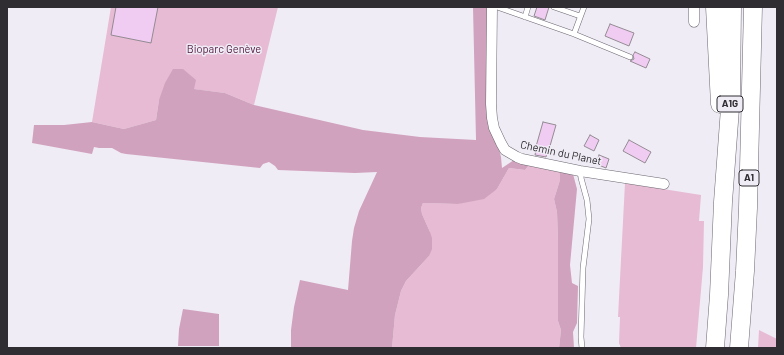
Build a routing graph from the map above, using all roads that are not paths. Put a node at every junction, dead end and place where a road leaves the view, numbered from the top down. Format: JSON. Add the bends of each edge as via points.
{"nodes":[{"id":1,"x":492,"y":7,"type":"edge"},
{"id":2,"x":497,"y":7,"type":"edge"},
{"id":3,"x":528,"y":7,"type":"edge"},
{"id":4,"x":554,"y":7,"type":"edge"},
{"id":5,"x":584,"y":7,"type":"edge"},
{"id":6,"x":694,"y":7,"type":"edge"},
{"id":7,"x":714,"y":7,"type":"edge"},
{"id":8,"x":732,"y":7,"type":"edge"},
{"id":9,"x":753,"y":7,"type":"edge"},
{"id":10,"x":580,"y":16,"type":"junction"},
{"id":11,"x":524,"y":17,"type":"junction"},
{"id":12,"x":694,"y":22,"type":"dead end"},
{"id":13,"x":574,"y":34,"type":"junction"},
{"id":14,"x":630,"y":57,"type":"dead end"},
{"id":15,"x":580,"y":171,"type":"junction"},
{"id":16,"x":664,"y":184,"type":"dead end"},
{"id":17,"x":723,"y":202,"type":"junction"},
{"id":18,"x":582,"y":348,"type":"edge"},
{"id":19,"x":715,"y":348,"type":"edge"},
{"id":20,"x":739,"y":348,"type":"edge"}],
"edges":[{"from":1,"to":15,"type":"street","name":"Chemin du Planet","via":[[491,104],[494,128],[501,143],[505,150],[516,157]]},
{"from":2,"to":11,"type":"lane"},
{"from":3,"to":11,"type":"lane"},
{"from":4,"to":10,"type":"lane"},
{"from":5,"to":10,"type":"lane"},
{"from":6,"to":12,"type":"street"},
{"from":7,"to":17,"type":"highway","number":"A1"},
{"from":8,"to":17,"type":"highway","number":"A1G","via":[[731,95]]},
{"from":9,"to":20,"type":"highway","number":"A1","via":[[748,208]]},
{"from":10,"to":13,"type":"lane"},
{"from":11,"to":13,"type":"lane"},
{"from":13,"to":14,"type":"lane"},
{"from":15,"to":16,"type":"street","name":"Chemin du Planet"},
{"from":15,"to":18,"type":"lane","via":[[587,200],[588,219],[583,268]]},
{"from":17,"to":19,"type":"highway","number":"A1"}]}
